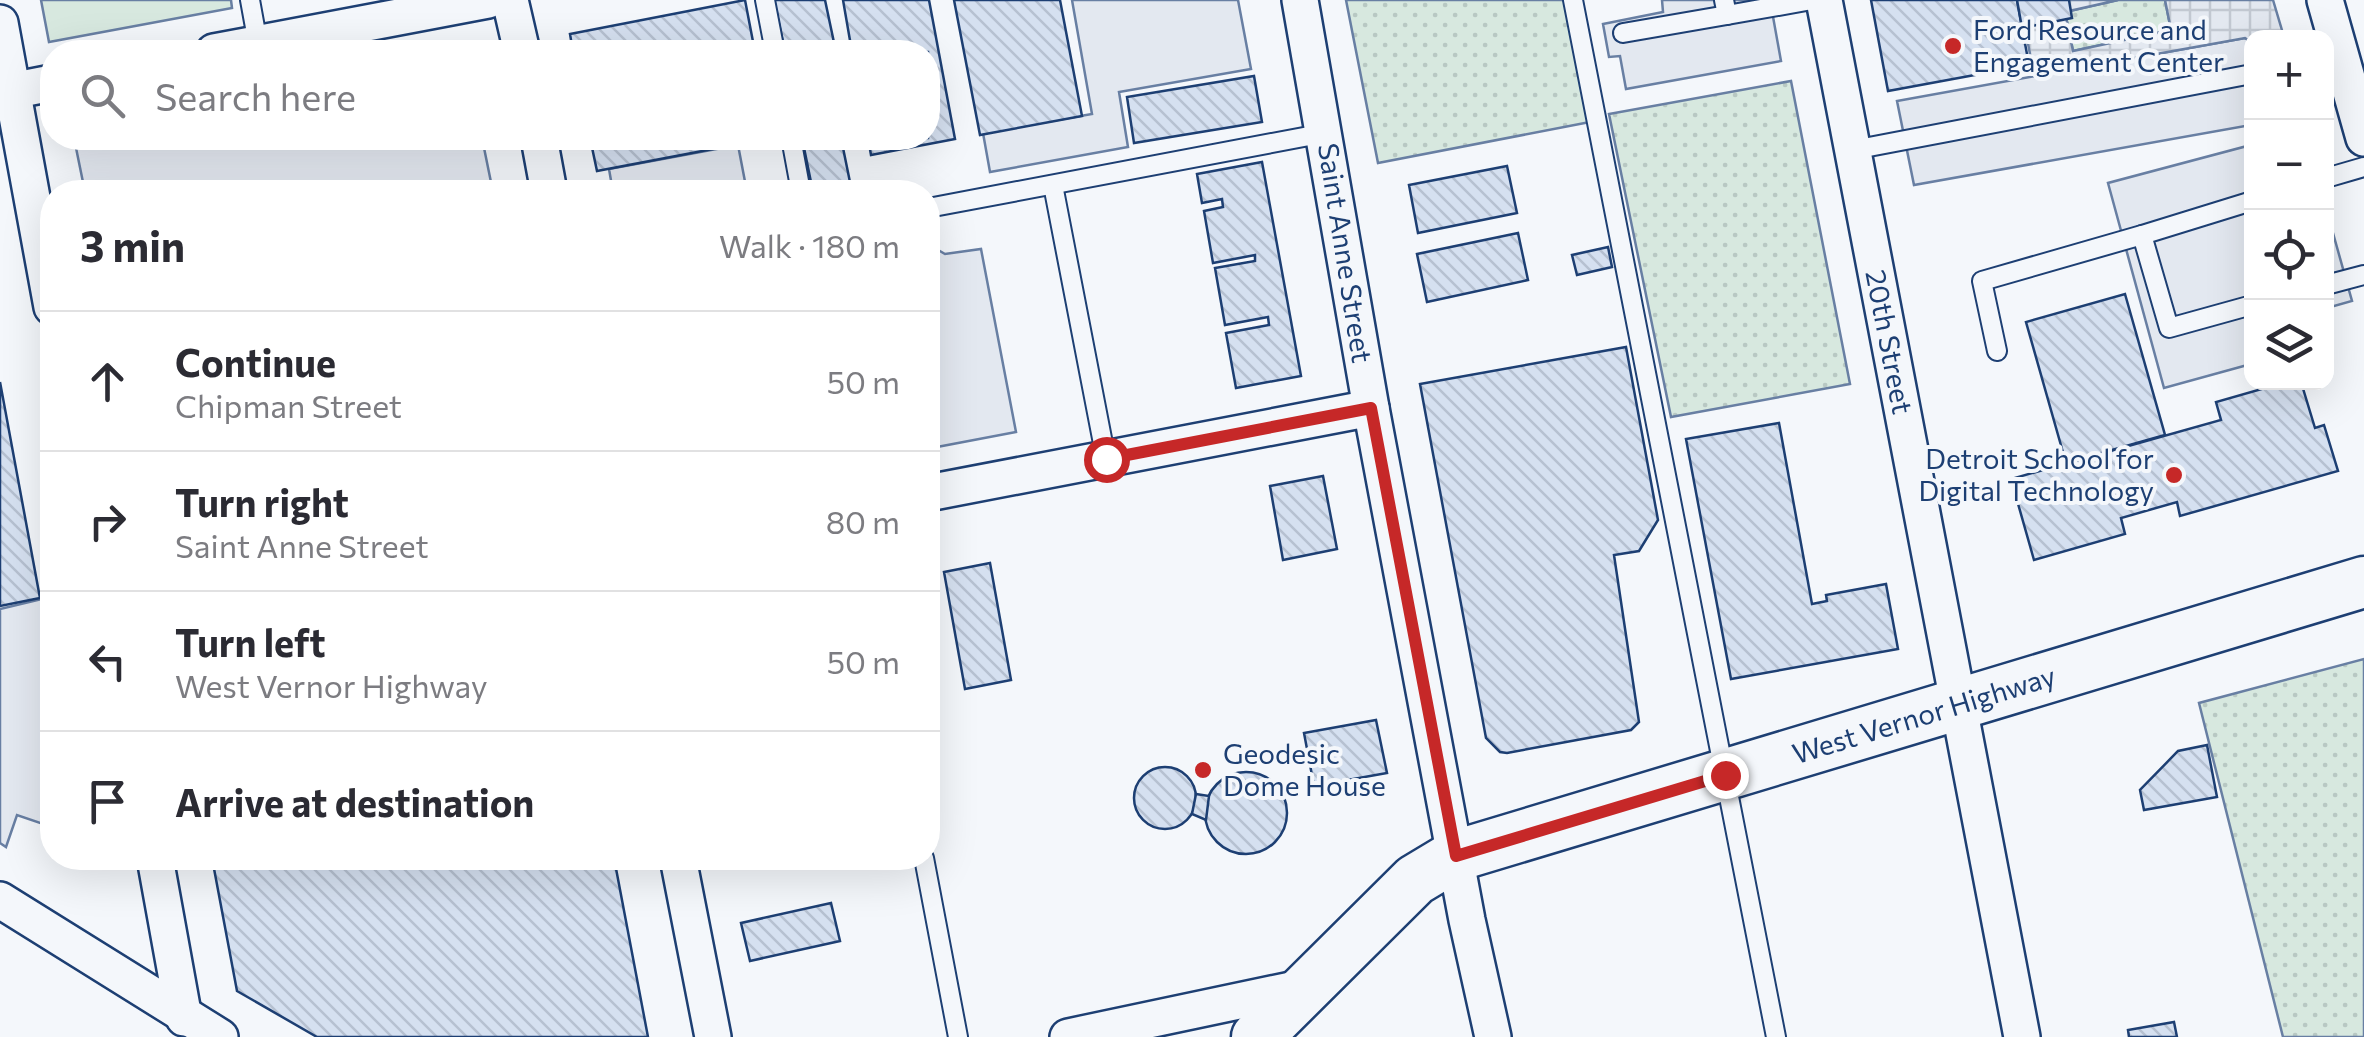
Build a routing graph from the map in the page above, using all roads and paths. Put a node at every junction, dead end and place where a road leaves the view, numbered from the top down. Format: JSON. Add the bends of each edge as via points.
{"nodes":[{"id":1,"x":250,"y":0,"type":"edge"},
{"id":2,"x":488,"y":0,"type":"edge"},
{"id":3,"x":510,"y":0,"type":"edge"},
{"id":4,"x":765,"y":0,"type":"edge"},
{"id":5,"x":1300,"y":0,"type":"edge"},
{"id":6,"x":1573,"y":0,"type":"edge"},
{"id":7,"x":1812,"y":0,"type":"edge"},
{"id":8,"x":1824,"y":0,"type":"edge"},
{"id":9,"x":2325,"y":0,"type":"edge"},
{"id":10,"x":1725,"y":7,"type":"edge"},
{"id":11,"x":0,"y":23,"type":"edge"},
{"id":12,"x":2330,"y":30,"type":"edge"},
{"id":13,"x":1623,"y":33,"type":"dead end"},
{"id":14,"x":257,"y":40,"type":"edge"},
{"id":15,"x":279,"y":40,"type":"edge"},
{"id":16,"x":519,"y":40,"type":"edge"},
{"id":17,"x":773,"y":40,"type":"edge"},
{"id":18,"x":2334,"y":59,"type":"edge"},
{"id":19,"x":2244,"y":76,"type":"edge"},
{"id":20,"x":40,"y":85,"type":"edge"},
{"id":21,"x":6,"y":92,"type":"edge"},
{"id":22,"x":1325,"y":133,"type":"junction"},
{"id":23,"x":2364,"y":138,"type":"edge"},
{"id":24,"x":541,"y":150,"type":"edge"},
{"id":25,"x":793,"y":150,"type":"edge"},
{"id":26,"x":1853,"y":150,"type":"junction"},
{"id":27,"x":2364,"y":167,"type":"edge"},
{"id":28,"x":2334,"y":176,"type":"edge"},
{"id":29,"x":547,"y":180,"type":"edge"},
{"id":30,"x":799,"y":180,"type":"edge"},
{"id":31,"x":1053,"y":184,"type":"junction"},
{"id":32,"x":2244,"y":203,"type":"edge"},
{"id":33,"x":940,"y":206,"type":"edge"},
{"id":34,"x":2142,"y":235,"type":"junction"},
{"id":35,"x":40,"y":251,"type":"edge"},
{"id":36,"x":2364,"y":275,"type":"edge"},
{"id":37,"x":2334,"y":283,"type":"edge"},
{"id":38,"x":2244,"y":308,"type":"edge"},
{"id":39,"x":1998,"y":351,"type":"dead end"},
{"id":40,"x":1371,"y":408,"type":"junction"},
{"id":41,"x":1106,"y":459,"type":"junction"},
{"id":42,"x":940,"y":491,"type":"edge"},
{"id":43,"x":2364,"y":582,"type":"edge"},
{"id":44,"x":1959,"y":706,"type":"junction"},
{"id":45,"x":1725,"y":775,"type":"junction"},
{"id":46,"x":1456,"y":856,"type":"junction"},
{"id":47,"x":158,"y":870,"type":"edge"},
{"id":48,"x":680,"y":870,"type":"edge"},
{"id":49,"x":926,"y":870,"type":"edge"},
{"id":50,"x":0,"y":900,"type":"edge"},
{"id":51,"x":1306,"y":987,"type":"junction"},
{"id":52,"x":184,"y":1018,"type":"junction"},
{"id":53,"x":220,"y":1037,"type":"edge"},
{"id":54,"x":713,"y":1037,"type":"edge"},
{"id":55,"x":958,"y":1037,"type":"edge"},
{"id":56,"x":1068,"y":1037,"type":"edge"},
{"id":57,"x":1256,"y":1037,"type":"edge"},
{"id":58,"x":1493,"y":1037,"type":"edge"},
{"id":59,"x":1776,"y":1037,"type":"edge"},
{"id":60,"x":2022,"y":1037,"type":"edge"}],
"edges":[{"from":1,"to":14,"type":"lane"},
{"from":2,"to":15,"type":"street"},
{"from":3,"to":16,"type":"street"},
{"from":4,"to":17,"type":"lane"},
{"from":5,"to":22,"type":"street","name":"Saint Anne Street"},
{"from":6,"to":45,"type":"lane"},
{"from":7,"to":10,"type":"lane"},
{"from":8,"to":26,"type":"street","name":"20th Street"},
{"from":9,"to":12,"type":"street"},
{"from":10,"to":13,"type":"lane"},
{"from":11,"to":21,"type":"street"},
{"from":18,"to":23,"type":"street"},
{"from":19,"to":26,"type":"lane"},
{"from":20,"to":21,"type":"street"},
{"from":21,"to":35,"type":"street"},
{"from":22,"to":31,"type":"lane"},
{"from":22,"to":40,"type":"street","name":"Saint Anne Street"},
{"from":24,"to":29,"type":"street"},
{"from":25,"to":30,"type":"lane"},
{"from":26,"to":44,"type":"street","name":"20th Street"},
{"from":27,"to":28,"type":"lane"},
{"from":31,"to":33,"type":"lane"},
{"from":31,"to":41,"type":"lane"},
{"from":32,"to":34,"type":"lane"},
{"from":34,"to":38,"type":"lane","via":[[2168,328]]},
{"from":34,"to":39,"type":"lane","via":[[1982,281]]},
{"from":36,"to":37,"type":"lane"},
{"from":40,"to":41,"type":"street"},
{"from":40,"to":46,"type":"street","name":"Saint Anne Street"},
{"from":41,"to":42,"type":"street"},
{"from":43,"to":44,"type":"street","name":"West Vernor Highway"},
{"from":44,"to":45,"type":"street","name":"West Vernor Highway"},
{"from":44,"to":60,"type":"street","name":"20th Street"},
{"from":45,"to":46,"type":"street","name":"West Vernor Highway"},
{"from":45,"to":59,"type":"lane"},
{"from":46,"to":51,"type":"street","name":"West Vernor Highway","via":[[1415,880]]},
{"from":46,"to":58,"type":"street","name":"Saint Anne Street"},
{"from":47,"to":52,"type":"street"},
{"from":48,"to":54,"type":"street"},
{"from":49,"to":55,"type":"lane"},
{"from":50,"to":52,"type":"street"},
{"from":51,"to":56,"type":"street"},
{"from":51,"to":57,"type":"street","name":"West Vernor Highway"},
{"from":52,"to":53,"type":"street"}]}
